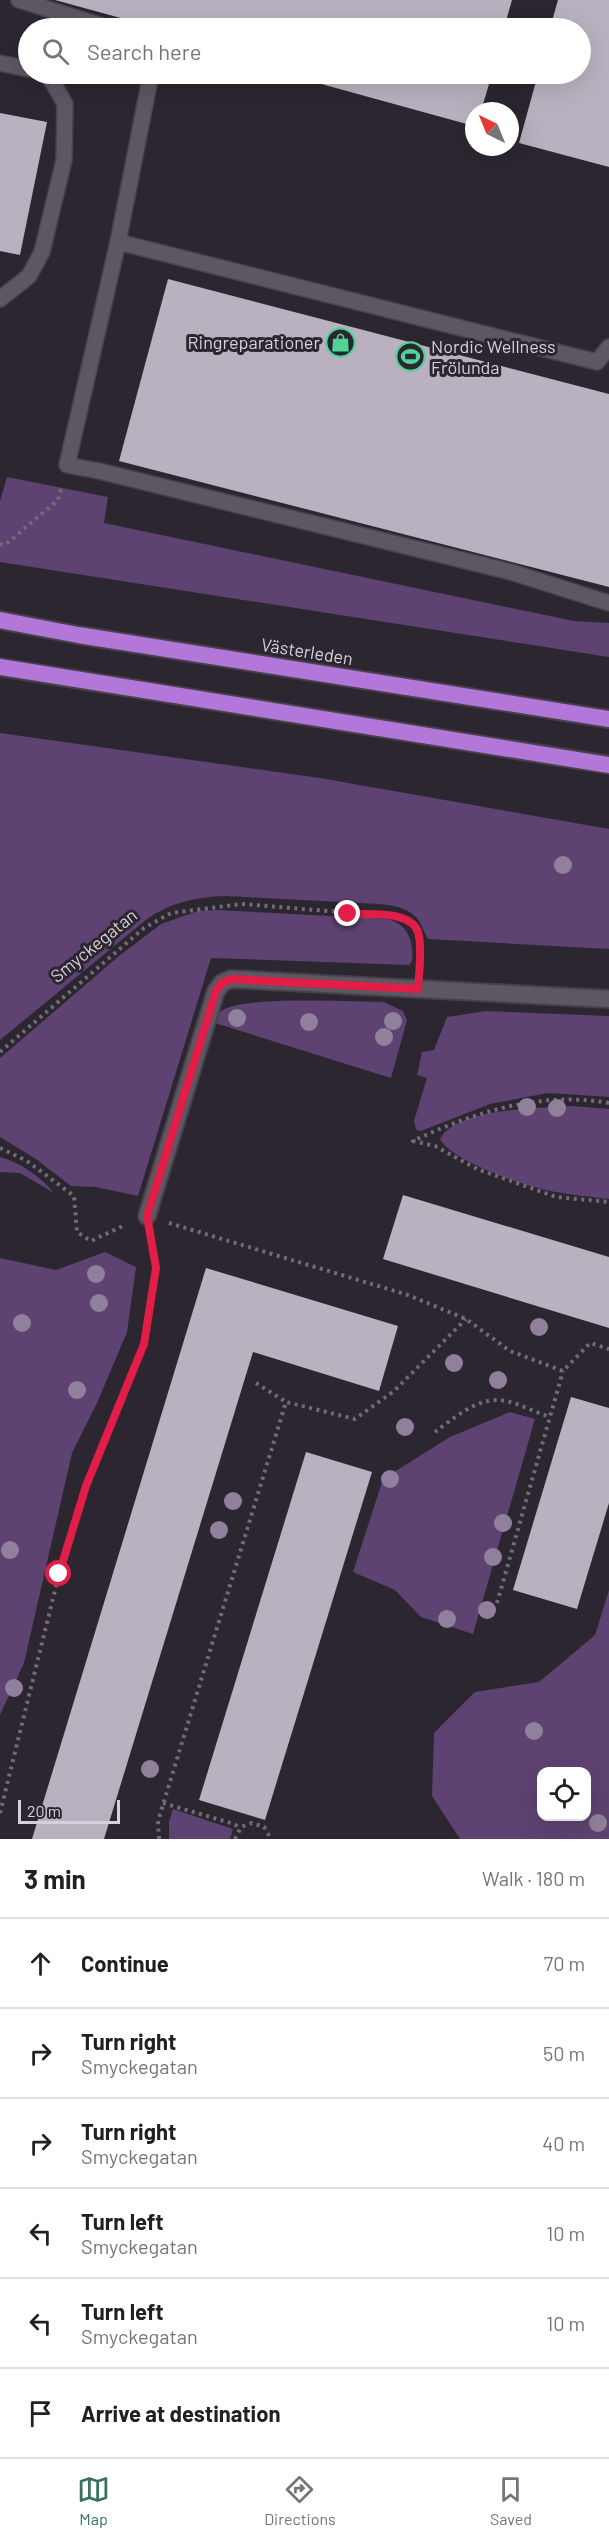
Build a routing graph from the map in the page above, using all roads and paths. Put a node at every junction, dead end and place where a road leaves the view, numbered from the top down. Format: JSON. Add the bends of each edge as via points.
{"nodes":[{"id":1,"x":19,"y":0,"type":"edge"},
{"id":2,"x":82,"y":18,"type":"edge"},
{"id":3,"x":0,"y":63,"type":"edge"},
{"id":4,"x":18,"y":67,"type":"edge"},
{"id":5,"x":54,"y":84,"type":"edge"},
{"id":6,"x":149,"y":84,"type":"edge"},
{"id":7,"x":118,"y":242,"type":"junction"},
{"id":8,"x":0,"y":299,"type":"edge"},
{"id":9,"x":609,"y":347,"type":"edge"},
{"id":10,"x":67,"y":465,"type":"junction"},
{"id":11,"x":0,"y":544,"type":"edge"},
{"id":12,"x":609,"y":603,"type":"edge"},
{"id":13,"x":0,"y":620,"type":"edge"},
{"id":14,"x":0,"y":667,"type":"edge"},
{"id":15,"x":609,"y":719,"type":"edge"},
{"id":16,"x":609,"y":765,"type":"edge"},
{"id":17,"x":418,"y":989,"type":"junction"},
{"id":18,"x":609,"y":999,"type":"edge"},
{"id":19,"x":0,"y":1052,"type":"edge"},
{"id":20,"x":609,"y":1102,"type":"edge"},
{"id":21,"x":0,"y":1148,"type":"edge"},
{"id":22,"x":609,"y":1202,"type":"edge"},
{"id":23,"x":147,"y":1216,"type":"junction"},
{"id":24,"x":466,"y":1319,"type":"junction"},
{"id":25,"x":609,"y":1350,"type":"edge"},
{"id":26,"x":563,"y":1371,"type":"junction"},
{"id":27,"x":256,"y":1383,"type":"dead end"},
{"id":28,"x":286,"y":1402,"type":"junction"},
{"id":29,"x":550,"y":1418,"type":"junction"},
{"id":30,"x":435,"y":1432,"type":"dead end"},
{"id":31,"x":497,"y":1603,"type":"dead end"},
{"id":32,"x":163,"y":1803,"type":"junction"},
{"id":33,"x":0,"y":1813,"type":"edge"},
{"id":34,"x":240,"y":1828,"type":"junction"},
{"id":35,"x":159,"y":1839,"type":"edge"},
{"id":36,"x":235,"y":1839,"type":"edge"},
{"id":37,"x":271,"y":1839,"type":"edge"}],
"edges":[{"from":1,"to":2,"type":"lane"},
{"from":3,"to":4,"type":"lane"},
{"from":5,"to":8,"type":"lane","via":[[65,104],[64,160],[42,252],[29,276]]},
{"from":6,"to":7,"type":"lane"},
{"from":7,"to":9,"type":"lane","via":[[597,362]]},
{"from":7,"to":10,"type":"lane"},
{"from":10,"to":11,"type":"path","via":[[58,500],[5,545]]},
{"from":10,"to":12,"type":"lane","via":[[511,572]]},
{"from":13,"to":15,"type":"highway","name":"Västerleden"},
{"from":14,"to":16,"type":"highway"},
{"from":17,"to":18,"type":"street"},
{"from":17,"to":19,"type":"path","name":"Smyckegatan","via":[[419,935],[414,924],[400,917],[242,904],[194,909],[171,913],[144,928]]},
{"from":17,"to":23,"type":"street","via":[[231,979],[222,983],[216,991]]},
{"from":20,"to":22,"type":"path","via":[[586,1099],[506,1105],[452,1122],[412,1141],[435,1146],[477,1169],[556,1197]]},
{"from":21,"to":23,"type":"path","via":[[27,1161],[74,1196],[77,1232],[91,1241]]},
{"from":23,"to":24,"type":"path","via":[[408,1295]]},
{"from":23,"to":33,"type":"path","via":[[156,1268],[144,1344],[86,1486],[59,1574]]},
{"from":24,"to":26,"type":"path","via":[[510,1351]]},
{"from":24,"to":28,"type":"path","via":[[394,1390],[355,1419]]},
{"from":25,"to":26,"type":"path","via":[[590,1342]]},
{"from":26,"to":29,"type":"path"},
{"from":27,"to":28,"type":"path"},
{"from":28,"to":32,"type":"path"},
{"from":29,"to":30,"type":"path","via":[[504,1400],[486,1401]]},
{"from":29,"to":31,"type":"path"},
{"from":32,"to":34,"type":"path"},
{"from":32,"to":35,"type":"path"},
{"from":34,"to":36,"type":"path"},
{"from":34,"to":37,"type":"path","via":[[256,1823],[267,1829]]}]}
